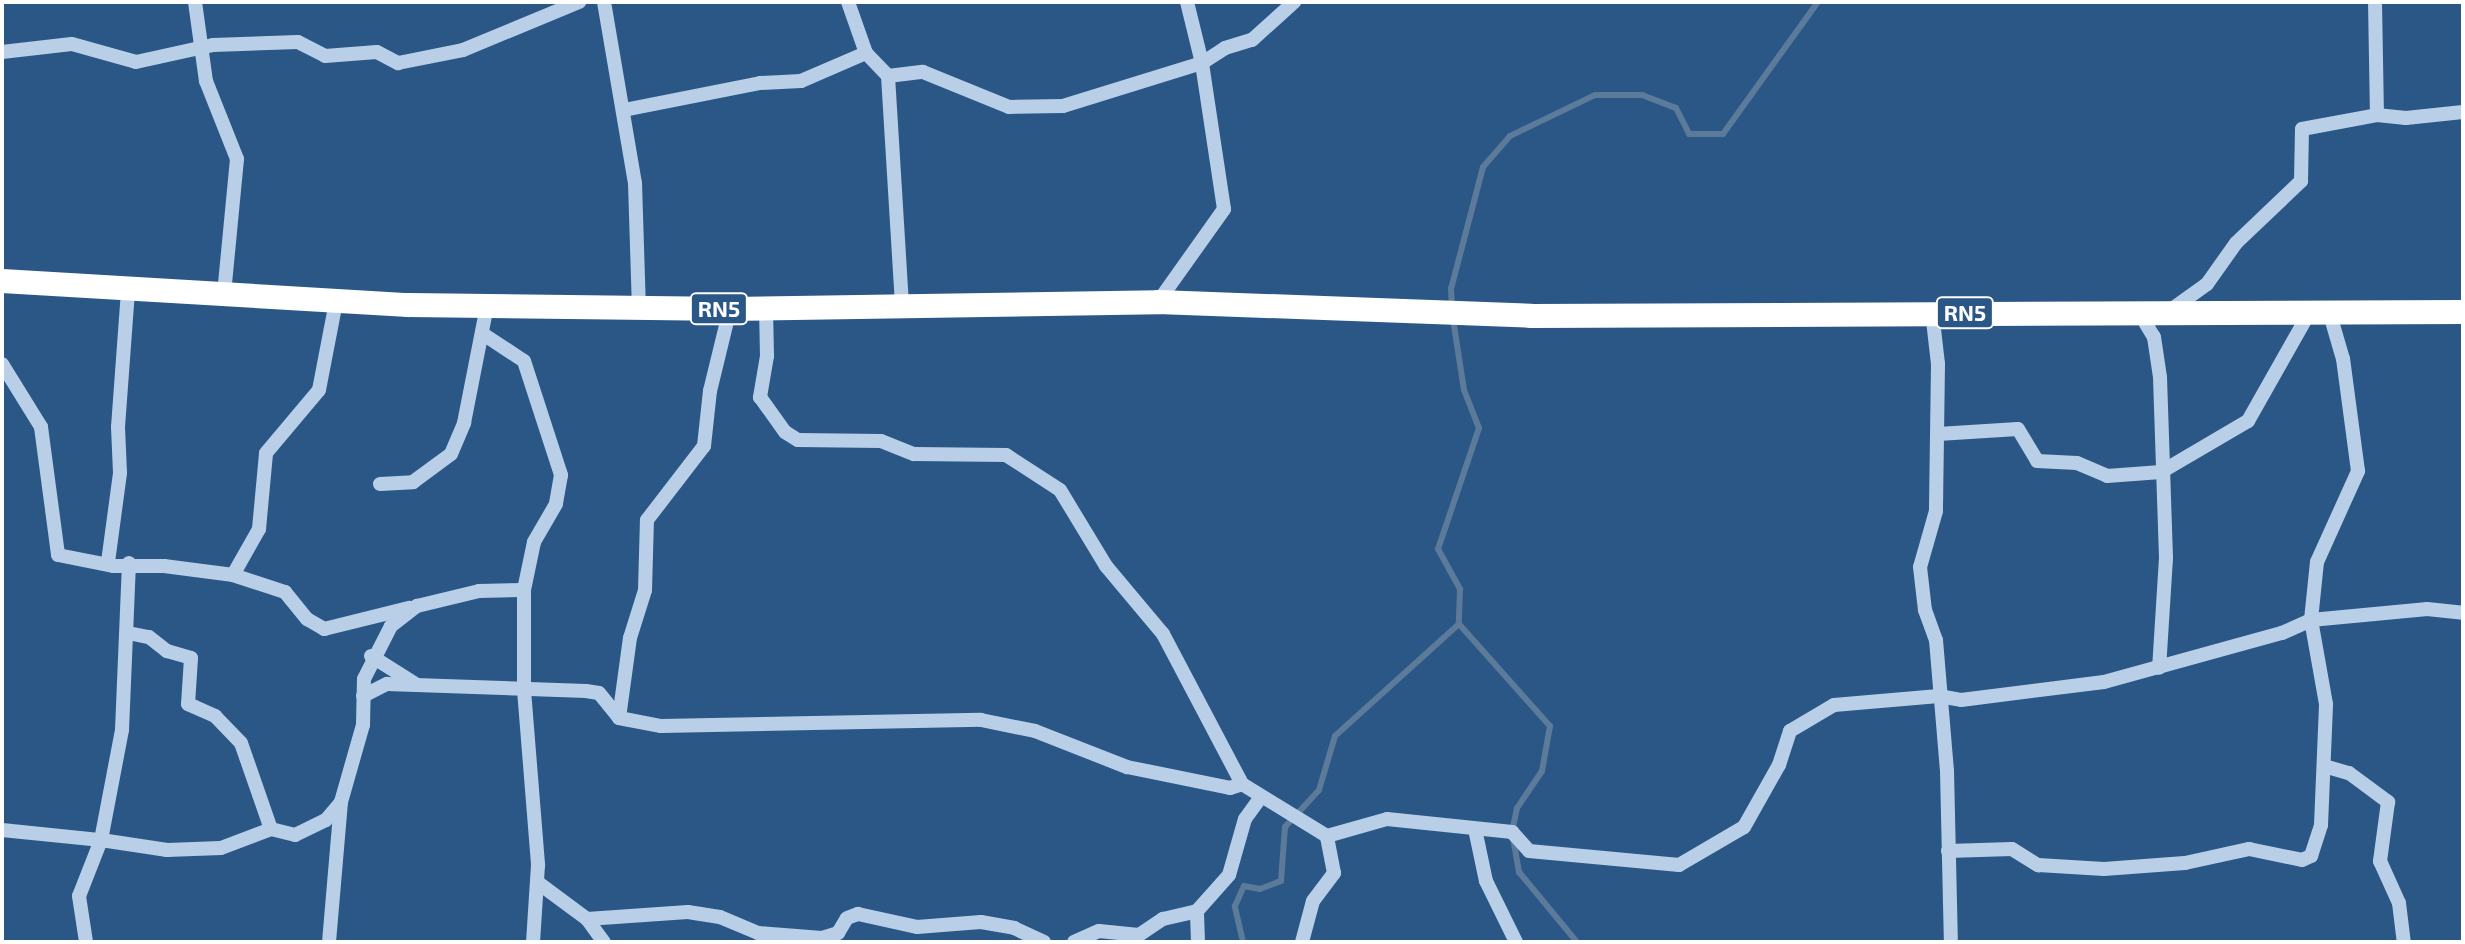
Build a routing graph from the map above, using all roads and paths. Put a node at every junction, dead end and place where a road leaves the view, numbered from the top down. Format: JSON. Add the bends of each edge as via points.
{"nodes":[{"id":1,"x":195,"y":2,"type":"edge"},
{"id":2,"x":579,"y":2,"type":"edge"},
{"id":3,"x":604,"y":2,"type":"edge"},
{"id":4,"x":848,"y":2,"type":"edge"},
{"id":5,"x":1187,"y":2,"type":"edge"},
{"id":6,"x":1294,"y":2,"type":"edge"},
{"id":7,"x":2375,"y":2,"type":"edge"},
{"id":8,"x":198,"y":49,"type":"junction"},
{"id":9,"x":2,"y":52,"type":"edge"},
{"id":10,"x":866,"y":53,"type":"junction"},
{"id":11,"x":1202,"y":63,"type":"junction"},
{"id":12,"x":888,"y":76,"type":"junction"},
{"id":13,"x":624,"y":110,"type":"junction"},
{"id":14,"x":2463,"y":112,"type":"edge"},
{"id":15,"x":2377,"y":115,"type":"junction"},
{"id":16,"x":2,"y":281,"type":"edge"},
{"id":17,"x":128,"y":292,"type":"junction"},
{"id":18,"x":224,"y":294,"type":"junction"},
{"id":19,"x":336,"y":302,"type":"junction"},
{"id":20,"x":1158,"y":302,"type":"junction"},
{"id":21,"x":487,"y":306,"type":"junction"},
{"id":22,"x":902,"y":307,"type":"junction"},
{"id":23,"x":639,"y":308,"type":"junction"},
{"id":24,"x":766,"y":308,"type":"junction"},
{"id":25,"x":730,"y":309,"type":"junction"},
{"id":26,"x":1932,"y":312,"type":"junction"},
{"id":27,"x":2168,"y":312,"type":"junction"},
{"id":28,"x":2319,"y":312,"type":"junction"},
{"id":29,"x":2463,"y":312,"type":"edge"},
{"id":30,"x":2140,"y":314,"type":"junction"},
{"id":31,"x":483,"y":334,"type":"junction"},
{"id":32,"x":2,"y":364,"type":"edge"},
{"id":33,"x":1938,"y":434,"type":"junction"},
{"id":34,"x":2161,"y":472,"type":"junction"},
{"id":35,"x":380,"y":484,"type":"dead end"},
{"id":36,"x":108,"y":562,"type":"junction"},
{"id":37,"x":129,"y":563,"type":"junction"},
{"id":38,"x":233,"y":575,"type":"junction"},
{"id":39,"x":524,"y":590,"type":"junction"},
{"id":40,"x":417,"y":606,"type":"junction"},
{"id":41,"x":2463,"y":613,"type":"edge"},
{"id":42,"x":2311,"y":620,"type":"junction"},
{"id":43,"x":128,"y":633,"type":"junction"},
{"id":44,"x":371,"y":656,"type":"junction"},
{"id":45,"x":2159,"y":668,"type":"junction"},
{"id":46,"x":414,"y":683,"type":"junction"},
{"id":47,"x":524,"y":690,"type":"junction"},
{"id":48,"x":363,"y":696,"type":"junction"},
{"id":49,"x":1939,"y":696,"type":"junction"},
{"id":50,"x":619,"y":718,"type":"junction"},
{"id":51,"x":2324,"y":766,"type":"junction"},
{"id":52,"x":1242,"y":784,"type":"junction"},
{"id":53,"x":1260,"y":798,"type":"junction"},
{"id":54,"x":341,"y":802,"type":"junction"},
{"id":55,"x":271,"y":829,"type":"junction"},
{"id":56,"x":1475,"y":829,"type":"junction"},
{"id":57,"x":2,"y":830,"type":"edge"},
{"id":58,"x":1327,"y":836,"type":"junction"},
{"id":59,"x":101,"y":840,"type":"junction"},
{"id":60,"x":1948,"y":851,"type":"junction"},
{"id":61,"x":537,"y":882,"type":"junction"},
{"id":62,"x":1197,"y":911,"type":"junction"},
{"id":63,"x":587,"y":919,"type":"junction"},
{"id":64,"x":86,"y":942,"type":"edge"},
{"id":65,"x":329,"y":942,"type":"edge"},
{"id":66,"x":533,"y":942,"type":"edge"},
{"id":67,"x":604,"y":942,"type":"edge"},
{"id":68,"x":1044,"y":942,"type":"edge"},
{"id":69,"x":1074,"y":942,"type":"edge"},
{"id":70,"x":1198,"y":942,"type":"edge"},
{"id":71,"x":1302,"y":942,"type":"edge"},
{"id":72,"x":1516,"y":942,"type":"edge"},
{"id":73,"x":1951,"y":942,"type":"edge"},
{"id":74,"x":2404,"y":942,"type":"edge"}],
"edges":[{"from":1,"to":8,"type":"street"},
{"from":2,"to":8,"type":"street","via":[[463,50],[398,63],[377,52],[325,56],[298,42]]},
{"from":3,"to":13,"type":"street"},
{"from":4,"to":10,"type":"street"},
{"from":5,"to":11,"type":"street"},
{"from":6,"to":11,"type":"street","via":[[1259,37]]},
{"from":7,"to":15,"type":"street"},
{"from":8,"to":9,"type":"street","via":[[136,62],[72,44]]},
{"from":8,"to":18,"type":"street","via":[[237,159]]},
{"from":10,"to":12,"type":"street"},
{"from":10,"to":13,"type":"street","via":[[801,81],[760,83]]},
{"from":11,"to":12,"type":"street","via":[[1054,107],[989,102],[923,72]]},
{"from":11,"to":20,"type":"street","via":[[1224,209]]},
{"from":12,"to":22,"type":"street"},
{"from":13,"to":23,"type":"street","via":[[635,183]]},
{"from":14,"to":15,"type":"street","via":[[2406,118]]},
{"from":15,"to":27,"type":"street","via":[[2302,129],[2301,181],[2236,243],[2207,284]]},
{"from":16,"to":17,"type":"highway","number":"RN5"},
{"from":17,"to":18,"type":"highway","number":"RN5"},
{"from":17,"to":36,"type":"street","via":[[118,427],[120,473]]},
{"from":18,"to":19,"type":"highway","number":"RN5"},
{"from":19,"to":21,"type":"highway","number":"RN5"},
{"from":19,"to":38,"type":"street","via":[[319,390],[266,453],[259,529]]},
{"from":20,"to":22,"type":"highway","number":"RN5"},
{"from":20,"to":26,"type":"highway","number":"RN5","via":[[1531,316]]},
{"from":21,"to":23,"type":"highway","number":"RN5"},
{"from":21,"to":31,"type":"street"},
{"from":22,"to":24,"type":"highway","number":"RN5"},
{"from":23,"to":25,"type":"highway","number":"RN5"},
{"from":24,"to":25,"type":"highway","number":"RN5"},
{"from":24,"to":52,"type":"street","via":[[767,356],[760,397],[768,416],[792,438],[881,441],[914,454],[1006,455],[1060,490],[1106,566],[1163,634]]},
{"from":25,"to":50,"type":"street","via":[[710,391],[704,446],[647,520],[645,590],[630,638]]},
{"from":26,"to":30,"type":"highway","number":"RN5"},
{"from":26,"to":33,"type":"street"},
{"from":27,"to":28,"type":"highway","number":"RN5"},
{"from":27,"to":30,"type":"highway","number":"RN5"},
{"from":28,"to":29,"type":"highway","number":"RN5"},
{"from":28,"to":34,"type":"street","via":[[2252,417]]},
{"from":28,"to":42,"type":"street","via":[[2343,359],[2358,471],[2343,515],[2319,549]]},
{"from":30,"to":34,"type":"street","via":[[2155,343]]},
{"from":31,"to":35,"type":"street","via":[[464,423],[451,454],[413,482]]},
{"from":31,"to":39,"type":"street","via":[[524,361],[560,468],[556,504],[534,542]]},
{"from":32,"to":36,"type":"street","via":[[41,427],[56,552],[67,560]]},
{"from":33,"to":34,"type":"street","via":[[2018,429],[2035,460],[2077,463],[2107,476]]},
{"from":33,"to":49,"type":"street","via":[[1936,511],[1920,567],[1925,610],[1936,640]]},
{"from":34,"to":45,"type":"street","via":[[2166,558]]},
{"from":36,"to":37,"type":"street"},
{"from":37,"to":38,"type":"street"},
{"from":37,"to":43,"type":"street"},
{"from":38,"to":40,"type":"street","via":[[285,592],[307,619],[324,629]]},
{"from":39,"to":40,"type":"street","via":[[479,591]]},
{"from":39,"to":47,"type":"street"},
{"from":40,"to":44,"type":"street","via":[[391,626]]},
{"from":41,"to":42,"type":"street","via":[[2427,609]]},
{"from":42,"to":45,"type":"street"},
{"from":42,"to":51,"type":"street","via":[[2324,675]]},
{"from":43,"to":55,"type":"street","via":[[149,637],[167,651],[191,658],[188,704],[215,716],[241,743]]},
{"from":43,"to":59,"type":"street","via":[[122,730]]},
{"from":44,"to":46,"type":"street"},
{"from":44,"to":48,"type":"street"},
{"from":45,"to":49,"type":"street","via":[[2046,690],[1961,700]]},
{"from":46,"to":47,"type":"street"},
{"from":46,"to":48,"type":"street","via":[[387,684]]},
{"from":47,"to":50,"type":"street","via":[[593,691]]},
{"from":47,"to":61,"type":"street"},
{"from":48,"to":54,"type":"street","via":[[361,737]]},
{"from":49,"to":56,"type":"street","via":[[1834,705],[1793,728],[1747,824],[1679,865],[1529,851],[1512,832]]},
{"from":49,"to":60,"type":"street"},
{"from":50,"to":52,"type":"street","via":[[700,728],[981,720],[1035,731],[1127,767],[1230,788]]},
{"from":51,"to":60,"type":"street","via":[[2321,825],[2307,859],[2249,849],[2185,863],[2104,869],[2038,865],[2012,849]]},
{"from":51,"to":74,"type":"street","via":[[2349,773],[2388,802],[2380,861],[2399,903]]},
{"from":52,"to":53,"type":"street"},
{"from":53,"to":58,"type":"street"},
{"from":53,"to":62,"type":"street","via":[[1245,819],[1229,875]]},
{"from":54,"to":55,"type":"street","via":[[326,820],[302,834]]},
{"from":54,"to":65,"type":"street"},
{"from":55,"to":59,"type":"street","via":[[207,849]]},
{"from":56,"to":58,"type":"street","via":[[1387,819]]},
{"from":56,"to":72,"type":"street","via":[[1486,881]]},
{"from":57,"to":59,"type":"street"},
{"from":58,"to":71,"type":"street","via":[[1334,873],[1313,901]]},
{"from":59,"to":64,"type":"street","via":[[79,896]]},
{"from":60,"to":73,"type":"street"},
{"from":61,"to":63,"type":"street"},
{"from":61,"to":66,"type":"street"},
{"from":62,"to":69,"type":"street","via":[[1163,919],[1139,935],[1099,931]]},
{"from":62,"to":70,"type":"street"},
{"from":63,"to":67,"type":"street"},
{"from":63,"to":68,"type":"street","via":[[688,912],[720,917],[758,933],[822,938],[838,933],[847,918],[858,914],[917,927],[1002,926]]}]}
